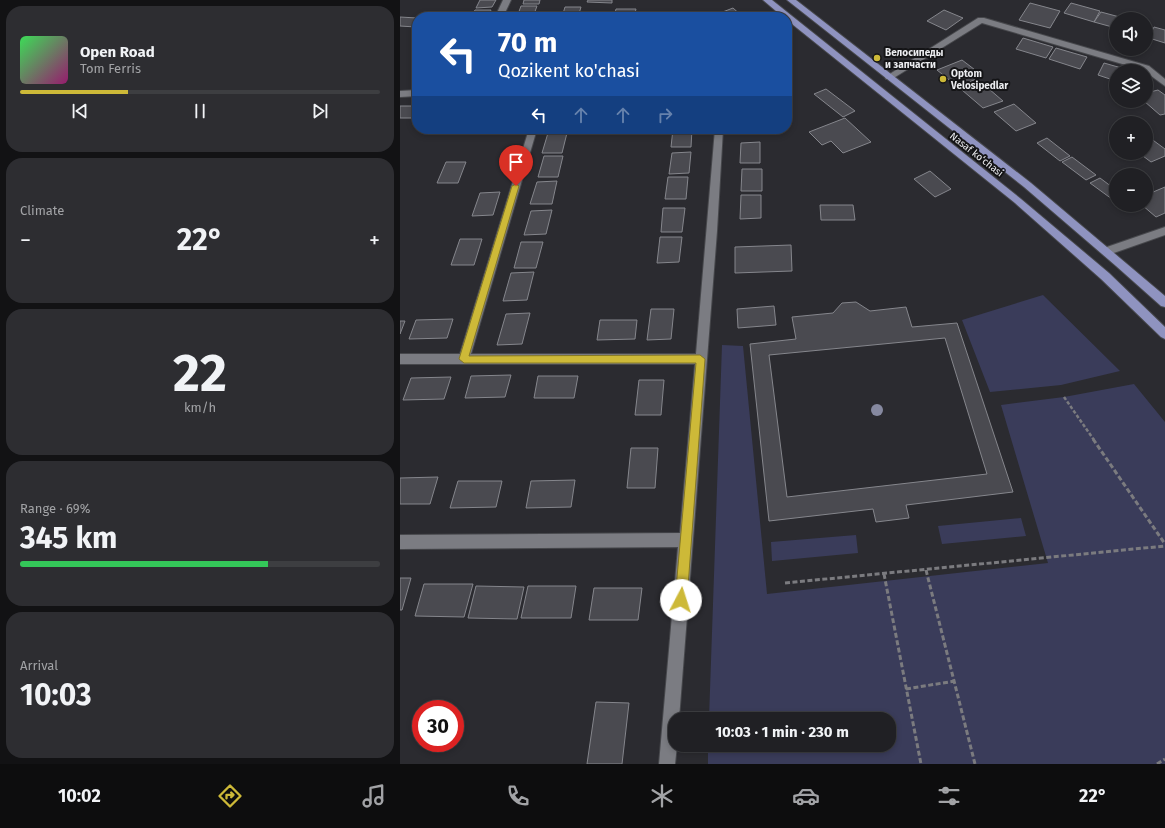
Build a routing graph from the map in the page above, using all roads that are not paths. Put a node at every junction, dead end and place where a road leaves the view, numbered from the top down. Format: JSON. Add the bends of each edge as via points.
{"nodes":[{"id":1,"x":507,"y":0,"type":"edge"},
{"id":2,"x":767,"y":0,"type":"edge"},
{"id":3,"x":791,"y":0,"type":"edge"},
{"id":4,"x":501,"y":12,"type":"edge"},
{"id":5,"x":782,"y":12,"type":"edge"},
{"id":6,"x":792,"y":20,"type":"edge"},
{"id":7,"x":889,"y":77,"type":"junction"},
{"id":8,"x":1165,"y":83,"type":"edge"},
{"id":9,"x":412,"y":93,"type":"edge"},
{"id":10,"x":400,"y":94,"type":"edge"},
{"id":11,"x":532,"y":134,"type":"edge"},
{"id":12,"x":719,"y":134,"type":"edge"},
{"id":13,"x":1165,"y":232,"type":"edge"},
{"id":14,"x":1108,"y":251,"type":"junction"},
{"id":15,"x":1165,"y":303,"type":"edge"},
{"id":16,"x":1165,"y":334,"type":"edge"},
{"id":17,"x":400,"y":358,"type":"edge"},
{"id":18,"x":464,"y":359,"type":"junction"},
{"id":19,"x":700,"y":359,"type":"junction"},
{"id":20,"x":686,"y":540,"type":"junction"},
{"id":21,"x":400,"y":542,"type":"edge"},
{"id":22,"x":667,"y":764,"type":"edge"}],
"edges":[{"from":1,"to":4,"type":"street"},
{"from":2,"to":5,"type":"main road","name":"Nasaf ko‘chasi"},
{"from":3,"to":7,"type":"main road","name":"Nasaf ko‘chasi"},
{"from":6,"to":16,"type":"main road","name":"Nasaf ko‘chasi","via":[[1018,201],[1105,276]]},
{"from":7,"to":8,"type":"street","via":[[981,20],[1146,68]]},
{"from":7,"to":14,"type":"main road","name":"Nasaf ko‘chasi","via":[[1036,191]]},
{"from":9,"to":10,"type":"street"},
{"from":11,"to":18,"type":"street"},
{"from":12,"to":19,"type":"street"},
{"from":13,"to":14,"type":"street"},
{"from":14,"to":15,"type":"main road","name":"Nasaf ko‘chasi"},
{"from":17,"to":18,"type":"street"},
{"from":18,"to":19,"type":"street"},
{"from":19,"to":20,"type":"street"},
{"from":20,"to":21,"type":"street"},
{"from":20,"to":22,"type":"street"}]}
